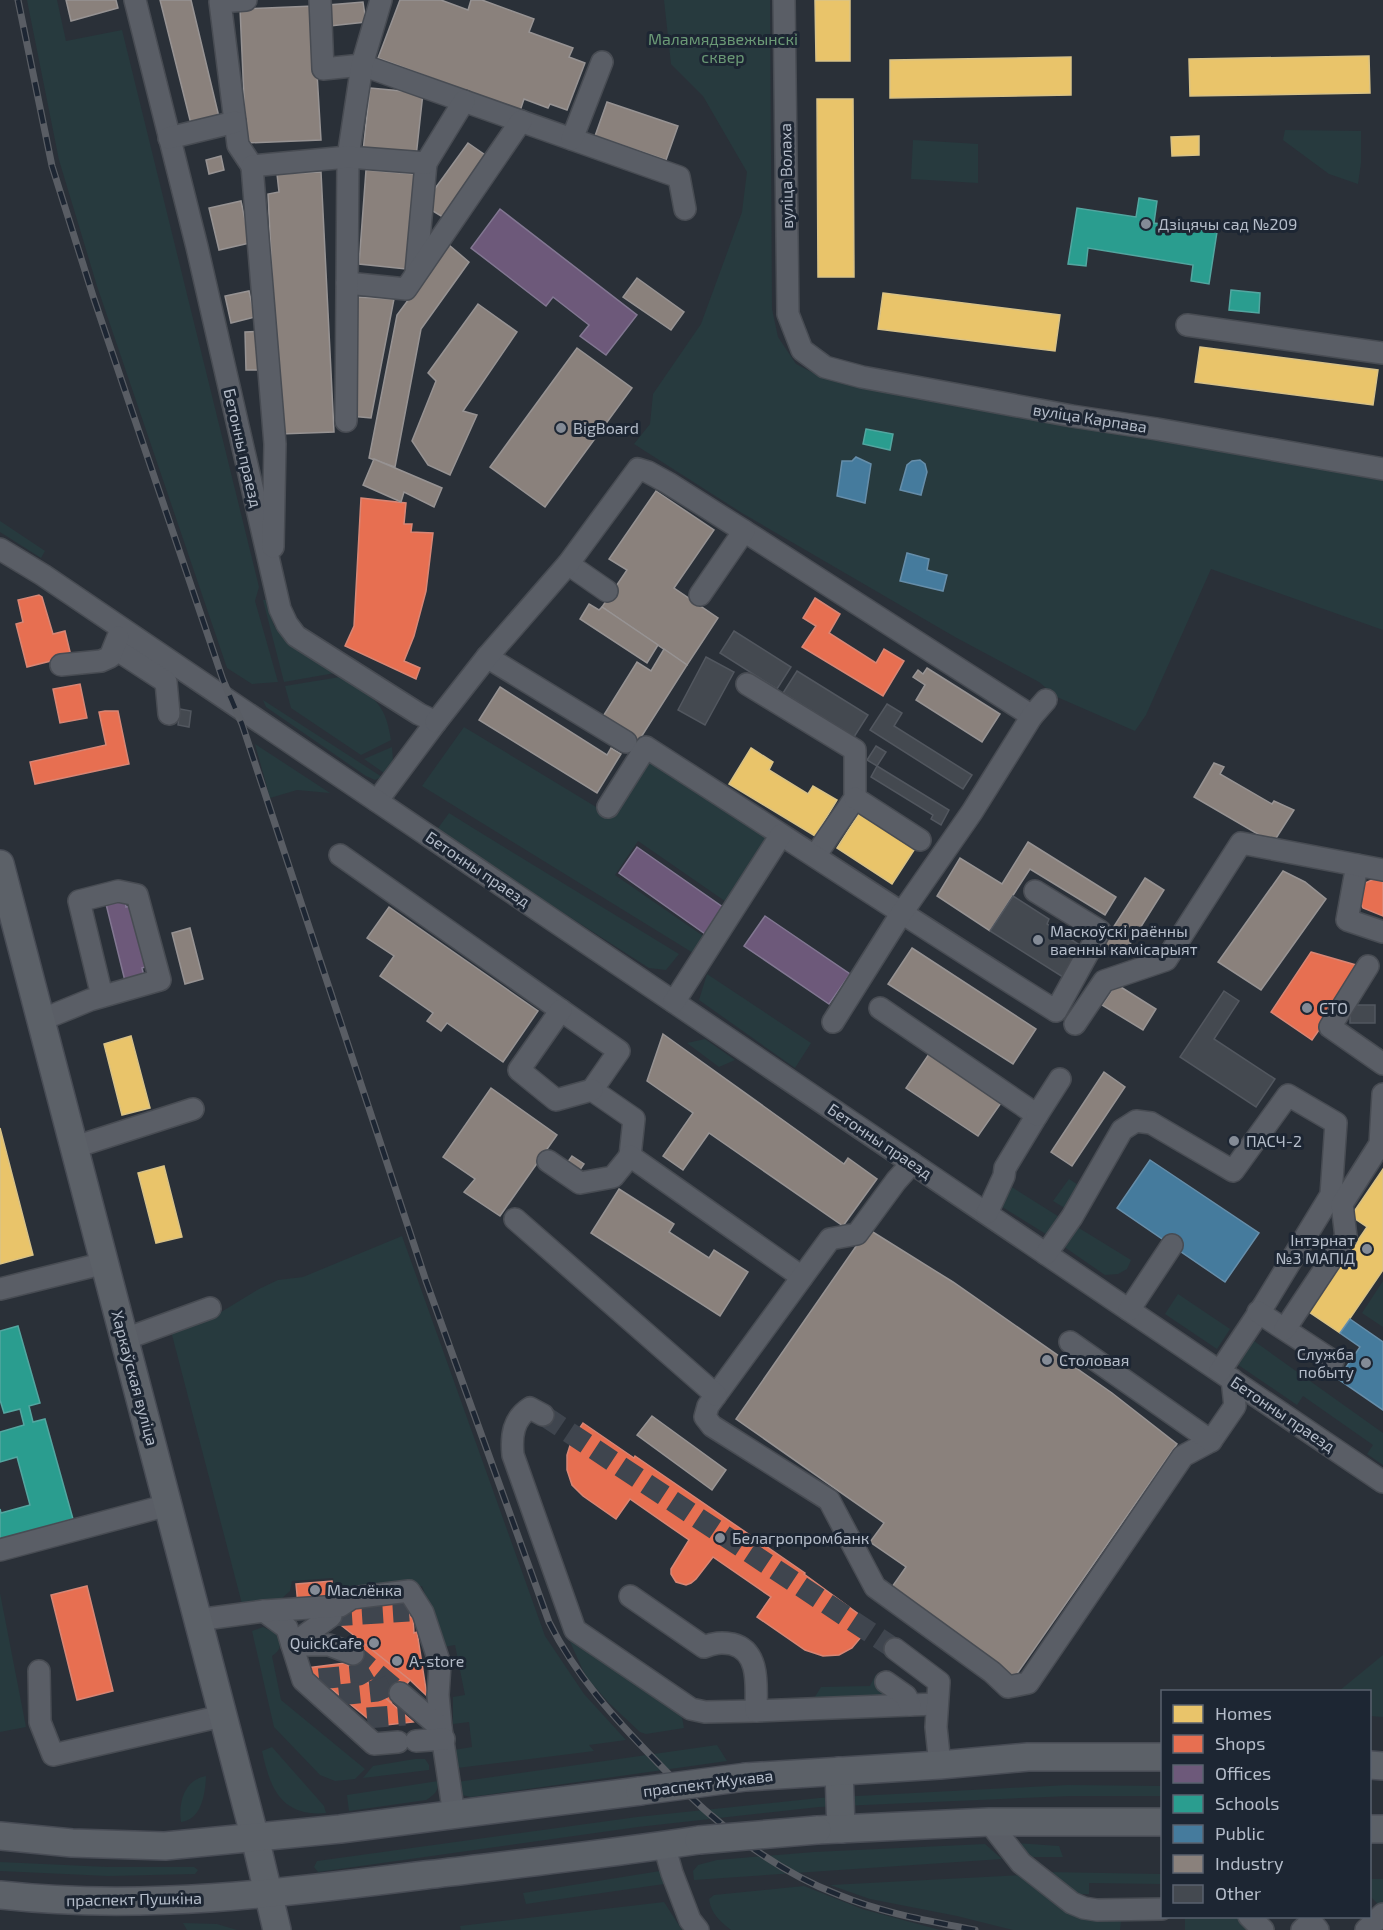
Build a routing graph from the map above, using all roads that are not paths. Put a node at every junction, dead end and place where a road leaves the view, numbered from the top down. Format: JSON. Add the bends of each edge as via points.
{"nodes":[{"id":1,"x":135,"y":0,"type":"edge"},
{"id":2,"x":246,"y":0,"type":"edge"},
{"id":3,"x":320,"y":0,"type":"edge"},
{"id":4,"x":381,"y":0,"type":"edge"},
{"id":5,"x":784,"y":0,"type":"edge"},
{"id":6,"x":602,"y":63,"type":"dead end"},
{"id":7,"x":362,"y":65,"type":"junction"},
{"id":8,"x":464,"y":101,"type":"junction"},
{"id":9,"x":521,"y":121,"type":"junction"},
{"id":10,"x":235,"y":122,"type":"junction"},
{"id":11,"x":170,"y":138,"type":"junction"},
{"id":12,"x":572,"y":139,"type":"junction"},
{"id":13,"x":348,"y":157,"type":"junction"},
{"id":14,"x":426,"y":163,"type":"junction"},
{"id":15,"x":252,"y":166,"type":"junction"},
{"id":16,"x":685,"y":209,"type":"dead end"},
{"id":17,"x":416,"y":273,"type":"junction"},
{"id":18,"x":347,"y":283,"type":"junction"},
{"id":19,"x":1187,"y":326,"type":"dead end"},
{"id":20,"x":802,"y":350,"type":"joint"},
{"id":21,"x":1383,"y":353,"type":"edge"},
{"id":22,"x":346,"y":421,"type":"dead end"},
{"id":23,"x":1383,"y":469,"type":"edge"},
{"id":24,"x":744,"y":531,"type":"junction"},
{"id":25,"x":0,"y":549,"type":"edge"},
{"id":26,"x":0,"y":563,"type":"edge"},
{"id":27,"x":568,"y":564,"type":"junction"},
{"id":28,"x":31,"y":567,"type":"junction"},
{"id":29,"x":272,"y":577,"type":"junction"},
{"id":30,"x":607,"y":591,"type":"dead end"},
{"id":31,"x":700,"y":596,"type":"dead end"},
{"id":32,"x":118,"y":638,"type":"junction"},
{"id":33,"x":487,"y":657,"type":"junction"},
{"id":34,"x":61,"y":665,"type":"dead end"},
{"id":35,"x":747,"y":684,"type":"dead end"},
{"id":36,"x":170,"y":714,"type":"dead end"},
{"id":37,"x":436,"y":722,"type":"junction"},
{"id":38,"x":626,"y":742,"type":"dead end"},
{"id":39,"x":855,"y":798,"type":"junction"},
{"id":40,"x":377,"y":801,"type":"junction"},
{"id":41,"x":608,"y":807,"type":"dead end"},
{"id":42,"x":782,"y":835,"type":"junction"},
{"id":43,"x":920,"y":840,"type":"dead end"},
{"id":44,"x":340,"y":855,"type":"dead end"},
{"id":45,"x":815,"y":856,"type":"junction"},
{"id":46,"x":0,"y":864,"type":"edge"},
{"id":47,"x":1358,"y":865,"type":"junction"},
{"id":48,"x":1383,"y":870,"type":"edge"},
{"id":49,"x":1035,"y":891,"type":"dead end"},
{"id":50,"x":901,"y":914,"type":"junction"},
{"id":51,"x":1383,"y":932,"type":"edge"},
{"id":52,"x":1368,"y":966,"type":"dead end"},
{"id":53,"x":102,"y":996,"type":"junction"},
{"id":54,"x":674,"y":1002,"type":"junction"},
{"id":55,"x":880,"y":1008,"type":"dead end"},
{"id":56,"x":561,"y":1010,"type":"junction"},
{"id":57,"x":41,"y":1020,"type":"junction"},
{"id":58,"x":832,"y":1022,"type":"dead end"},
{"id":59,"x":1075,"y":1024,"type":"dead end"},
{"id":60,"x":1383,"y":1064,"type":"edge"},
{"id":61,"x":1060,"y":1079,"type":"dead end"},
{"id":62,"x":592,"y":1090,"type":"junction"},
{"id":63,"x":1383,"y":1094,"type":"edge"},
{"id":64,"x":193,"y":1109,"type":"dead end"},
{"id":65,"x":1037,"y":1115,"type":"junction"},
{"id":66,"x":75,"y":1147,"type":"junction"},
{"id":67,"x":630,"y":1156,"type":"junction"},
{"id":68,"x":548,"y":1161,"type":"dead end"},
{"id":69,"x":912,"y":1163,"type":"junction"},
{"id":70,"x":987,"y":1214,"type":"junction"},
{"id":71,"x":515,"y":1219,"type":"dead end"},
{"id":72,"x":1172,"y":1245,"type":"dead end"},
{"id":73,"x":1047,"y":1254,"type":"junction"},
{"id":74,"x":105,"y":1263,"type":"junction"},
{"id":75,"x":802,"y":1277,"type":"junction"},
{"id":76,"x":0,"y":1289,"type":"edge"},
{"id":77,"x":210,"y":1308,"type":"dead end"},
{"id":78,"x":1129,"y":1310,"type":"junction"},
{"id":79,"x":1258,"y":1312,"type":"junction"},
{"id":80,"x":1285,"y":1329,"type":"junction"},
{"id":81,"x":125,"y":1339,"type":"junction"},
{"id":82,"x":1070,"y":1342,"type":"dead end"},
{"id":83,"x":1333,"y":1361,"type":"dead end"},
{"id":84,"x":1226,"y":1375,"type":"junction"},
{"id":85,"x":716,"y":1395,"type":"junction"},
{"id":86,"x":543,"y":1414,"type":"tunnel mouth"},
{"id":87,"x":1210,"y":1441,"type":"junction"},
{"id":88,"x":1383,"y":1482,"type":"edge"},
{"id":89,"x":168,"y":1505,"type":"junction"},
{"id":90,"x":0,"y":1550,"type":"edge"},
{"id":91,"x":297,"y":1595,"type":"dead end"},
{"id":92,"x":630,"y":1596,"type":"dead end"},
{"id":93,"x":264,"y":1611,"type":"junction"},
{"id":94,"x":331,"y":1616,"type":"tunnel mouth"},
{"id":95,"x":197,"y":1620,"type":"junction"},
{"id":96,"x":292,"y":1645,"type":"junction"},
{"id":97,"x":895,"y":1649,"type":"tunnel mouth"},
{"id":98,"x":353,"y":1654,"type":"tunnel mouth"},
{"id":99,"x":39,"y":1671,"type":"dead end"},
{"id":100,"x":886,"y":1682,"type":"dead end"},
{"id":101,"x":400,"y":1693,"type":"tunnel mouth"},
{"id":102,"x":936,"y":1704,"type":"junction"},
{"id":103,"x":910,"y":1705,"type":"junction"},
{"id":104,"x":756,"y":1712,"type":"junction"},
{"id":105,"x":222,"y":1716,"type":"junction"},
{"id":106,"x":443,"y":1733,"type":"junction"},
{"id":107,"x":1161,"y":1757,"type":"edge"},
{"id":108,"x":940,"y":1765,"type":"junction"},
{"id":109,"x":839,"y":1772,"type":"junction"},
{"id":110,"x":454,"y":1815,"type":"junction"},
{"id":111,"x":989,"y":1822,"type":"junction"},
{"id":112,"x":1161,"y":1822,"type":"edge"},
{"id":113,"x":829,"y":1829,"type":"junction"},
{"id":114,"x":0,"y":1836,"type":"edge"},
{"id":115,"x":255,"y":1838,"type":"junction"},
{"id":116,"x":664,"y":1845,"type":"junction"},
{"id":117,"x":269,"y":1893,"type":"junction"},
{"id":118,"x":0,"y":1895,"type":"edge"},
{"id":119,"x":1161,"y":1909,"type":"edge"},
{"id":120,"x":1251,"y":1918,"type":"edge"},
{"id":121,"x":277,"y":1930,"type":"edge"},
{"id":122,"x":698,"y":1930,"type":"edge"},
{"id":123,"x":1263,"y":1930,"type":"edge"},
{"id":124,"x":1302,"y":1930,"type":"edge"},
{"id":125,"x":1318,"y":1930,"type":"edge"}],
"edges":[{"from":1,"to":11,"type":"street","name":"Бетонны праезд"},
{"from":2,"to":10,"type":"street","via":[[220,2]]},
{"from":3,"to":7,"type":"street","via":[[323,69]]},
{"from":4,"to":7,"type":"street"},
{"from":5,"to":20,"type":"street","name":"вуліца Волаха","via":[[788,314]]},
{"from":6,"to":12,"type":"street"},
{"from":7,"to":8,"type":"street"},
{"from":7,"to":13,"type":"street"},
{"from":8,"to":9,"type":"street"},
{"from":8,"to":14,"type":"street"},
{"from":9,"to":12,"type":"street"},
{"from":9,"to":17,"type":"street"},
{"from":10,"to":11,"type":"street"},
{"from":10,"to":15,"type":"street","via":[[238,145]]},
{"from":11,"to":29,"type":"street","name":"Бетонны праезд"},
{"from":12,"to":16,"type":"street","via":[[679,177]]},
{"from":13,"to":14,"type":"street"},
{"from":13,"to":15,"type":"street"},
{"from":13,"to":18,"type":"street"},
{"from":14,"to":17,"type":"street"},
{"from":15,"to":29,"type":"street","via":[[275,444]]},
{"from":17,"to":18,"type":"street","via":[[406,289]]},
{"from":18,"to":22,"type":"street"},
{"from":19,"to":21,"type":"street"},
{"from":20,"to":23,"type":"street","name":"вуліца Карпава","via":[[825,367],[862,377]]},
{"from":24,"to":27,"type":"street","via":[[668,483],[638,469]]},
{"from":24,"to":31,"type":"street"},
{"from":24,"to":50,"type":"street","via":[[1039,708]]},
{"from":25,"to":28,"type":"street","name":"Бетонны праезд"},
{"from":26,"to":28,"type":"street"},
{"from":27,"to":30,"type":"street"},
{"from":27,"to":33,"type":"street"},
{"from":28,"to":32,"type":"street","name":"Бетонны праезд"},
{"from":29,"to":37,"type":"street","name":"Бетонны праезд","via":[[280,609],[296,636]]},
{"from":32,"to":34,"type":"street","via":[[110,657]]},
{"from":32,"to":36,"type":"street","via":[[166,682]]},
{"from":32,"to":40,"type":"street","name":"Бетонны праезд"},
{"from":33,"to":37,"type":"street"},
{"from":33,"to":38,"type":"street"},
{"from":35,"to":39,"type":"street","via":[[855,750]]},
{"from":37,"to":40,"type":"street"},
{"from":39,"to":43,"type":"street"},
{"from":39,"to":45,"type":"street"},
{"from":40,"to":54,"type":"street","name":"Бетонны праезд"},
{"from":41,"to":42,"type":"street","via":[[646,747]]},
{"from":42,"to":45,"type":"street"},
{"from":42,"to":54,"type":"street"},
{"from":44,"to":56,"type":"street"},
{"from":45,"to":50,"type":"street"},
{"from":46,"to":57,"type":"main road","name":"Харкаўская вуліца"},
{"from":47,"to":48,"type":"street"},
{"from":47,"to":51,"type":"street","via":[[1347,920]]},
{"from":47,"to":59,"type":"street","via":[[1241,843],[1166,960],[1104,981]]},
{"from":49,"to":50,"type":"street","via":[[1100,931],[1056,1011]]},
{"from":50,"to":58,"type":"street"},
{"from":52,"to":60,"type":"street","via":[[1330,1027]]},
{"from":53,"to":53,"type":"street","via":[[160,981],[136,895],[118,891],[79,901]]},
{"from":53,"to":57,"type":"street"},
{"from":54,"to":69,"type":"street","name":"Бетонны праезд"},
{"from":55,"to":65,"type":"street"},
{"from":56,"to":62,"type":"street","via":[[619,1051]]},
{"from":56,"to":62,"type":"street","via":[[519,1070],[556,1100]]},
{"from":57,"to":66,"type":"main road","name":"Харкаўская вуліца"},
{"from":61,"to":65,"type":"street"},
{"from":62,"to":67,"type":"street","via":[[634,1119]]},
{"from":63,"to":80,"type":"street","via":[[1380,1144],[1342,1204],[1346,1237]]},
{"from":64,"to":66,"type":"street"},
{"from":65,"to":70,"type":"street","via":[[1005,1168]]},
{"from":66,"to":74,"type":"main road","name":"Харкаўская вуліца"},
{"from":67,"to":68,"type":"street","via":[[614,1177],[580,1182]]},
{"from":67,"to":75,"type":"street"},
{"from":69,"to":70,"type":"street","name":"Бетонны праезд"},
{"from":69,"to":75,"type":"street","via":[[857,1234],[830,1239]]},
{"from":70,"to":73,"type":"street","name":"Бетонны праезд"},
{"from":71,"to":85,"type":"street"},
{"from":72,"to":78,"type":"street"},
{"from":73,"to":78,"type":"street","name":"Бетонны праезд"},
{"from":73,"to":79,"type":"street","via":[[1122,1130],[1136,1121],[1151,1123],[1233,1171],[1288,1095],[1336,1123],[1331,1195]]},
{"from":74,"to":76,"type":"street"},
{"from":74,"to":81,"type":"main road","name":"Харкаўская вуліца"},
{"from":75,"to":85,"type":"street"},
{"from":77,"to":81,"type":"street"},
{"from":78,"to":84,"type":"street","name":"Бетонны праезд"},
{"from":79,"to":80,"type":"street"},
{"from":79,"to":84,"type":"street"},
{"from":80,"to":83,"type":"street"},
{"from":81,"to":89,"type":"main road","name":"Харкаўская вуліца"},
{"from":82,"to":87,"type":"street"},
{"from":84,"to":87,"type":"street","via":[[1235,1406]]},
{"from":84,"to":88,"type":"street","name":"Бетонны праезд"},
{"from":85,"to":87,"type":"street","via":[[705,1416],[712,1426],[829,1500],[875,1587],[1008,1687],[1028,1683],[1183,1456]]},
{"from":86,"to":104,"type":"street","via":[[530,1408],[522,1413],[511,1439],[513,1455],[575,1630],[691,1709]]},
{"from":89,"to":90,"type":"street"},
{"from":89,"to":95,"type":"main road","name":"Харкаўская вуліца"},
{"from":91,"to":93,"type":"street"},
{"from":92,"to":104,"type":"street","via":[[704,1647],[727,1643],[748,1653],[754,1665]]},
{"from":93,"to":95,"type":"street"},
{"from":93,"to":96,"type":"street","via":[[287,1628]]},
{"from":93,"to":106,"type":"street","via":[[340,1606],[352,1598],[409,1591],[440,1664],[438,1695]]},
{"from":94,"to":96,"type":"street"},
{"from":95,"to":105,"type":"main road","name":"Харкаўская вуліца"},
{"from":96,"to":98,"type":"street","via":[[329,1645]]},
{"from":96,"to":106,"type":"street","via":[[320,1688],[357,1719],[374,1744]]},
{"from":97,"to":102,"type":"street","via":[[939,1682]]},
{"from":99,"to":105,"type":"street","via":[[40,1722],[52,1755]]},
{"from":100,"to":103,"type":"street","via":[[906,1696]]},
{"from":101,"to":106,"type":"street","via":[[411,1712]]},
{"from":102,"to":103,"type":"street"},
{"from":102,"to":108,"type":"street"},
{"from":103,"to":104,"type":"street"},
{"from":105,"to":115,"type":"main road","name":"Харкаўская вуліца"},
{"from":106,"to":110,"type":"street"},
{"from":107,"to":108,"type":"main road","name":"праспект Жукава","via":[[1028,1757]]},
{"from":108,"to":109,"type":"main road","name":"праспект Жукава"},
{"from":109,"to":110,"type":"main road","name":"праспект Жукава","bridge":true,"via":[[746,1777]]},
{"from":109,"to":113,"type":"main road"},
{"from":110,"to":115,"type":"main road","name":"праспект Жукава"},
{"from":111,"to":112,"type":"main road"},
{"from":111,"to":113,"type":"main road"},
{"from":111,"to":119,"type":"street","via":[[1021,1863],[1072,1903],[1097,1910]]},
{"from":113,"to":116,"type":"main road","bridge":true},
{"from":114,"to":115,"type":"main road","via":[[165,1846]]},
{"from":115,"to":117,"type":"main road","name":"Харкаўская вуліца"},
{"from":116,"to":117,"type":"main road"},
{"from":116,"to":122,"type":"street","via":[[690,1920]]},
{"from":117,"to":118,"type":"main road","name":"праспект Пушкіна","via":[[167,1900],[48,1901]]},
{"from":117,"to":121,"type":"main road","name":"Харкаўская вуліца"},
{"from":120,"to":123,"type":"street"},
{"from":124,"to":125,"type":"street","via":[[1311,1922]]}]}
